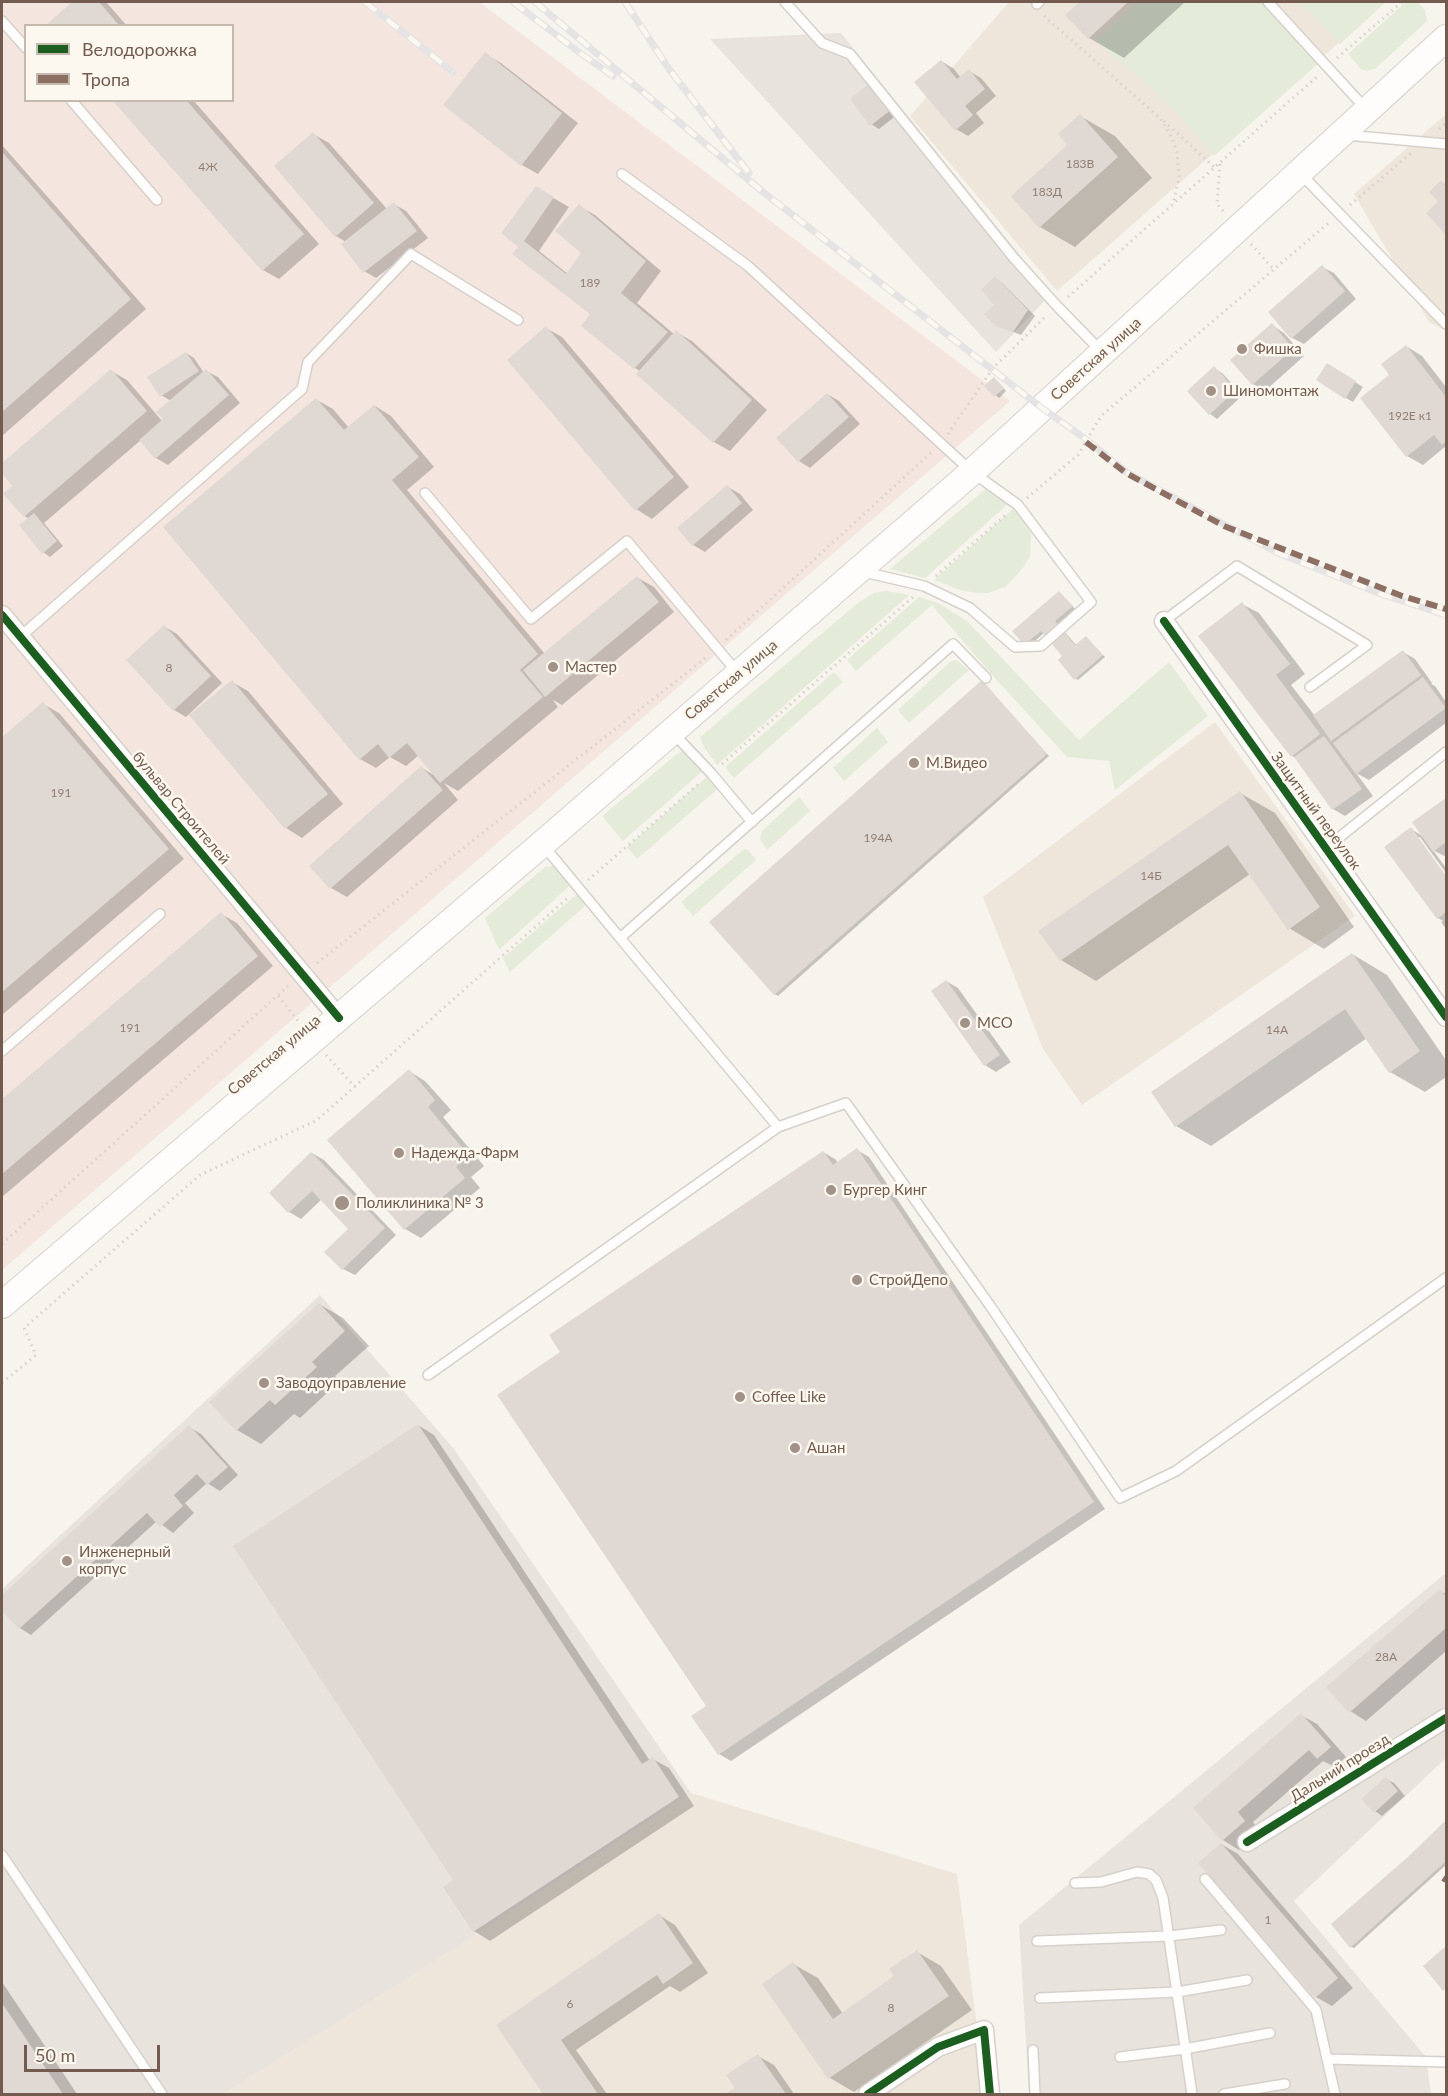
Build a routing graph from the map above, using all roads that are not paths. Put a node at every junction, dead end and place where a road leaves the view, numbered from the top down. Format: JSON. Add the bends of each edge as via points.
{"nodes":[{"id":1,"x":785,"y":2,"type":"edge"},
{"id":2,"x":1268,"y":2,"type":"edge"},
{"id":3,"x":2,"y":21,"type":"edge"},
{"id":4,"x":1446,"y":38,"type":"edge"},
{"id":5,"x":24,"y":46,"type":"edge"},
{"id":6,"x":73,"y":102,"type":"edge"},
{"id":7,"x":1367,"y":110,"type":"junction"},
{"id":8,"x":1341,"y":135,"type":"junction"},
{"id":9,"x":1446,"y":144,"type":"edge"},
{"id":10,"x":1300,"y":172,"type":"junction"},
{"id":11,"x":622,"y":174,"type":"dead end"},
{"id":12,"x":158,"y":200,"type":"dead end"},
{"id":13,"x":518,"y":320,"type":"dead end"},
{"id":14,"x":1446,"y":324,"type":"edge"},
{"id":15,"x":1103,"y":352,"type":"junction"},
{"id":16,"x":972,"y":472,"type":"junction"},
{"id":17,"x":424,"y":493,"type":"dead end"},
{"id":18,"x":858,"y":570,"type":"junction"},
{"id":19,"x":2,"y":615,"type":"edge"},
{"id":20,"x":1164,"y":621,"type":"joint"},
{"id":21,"x":20,"y":637,"type":"junction"},
{"id":22,"x":739,"y":674,"type":"junction"},
{"id":23,"x":986,"y":678,"type":"dead end"},
{"id":24,"x":1310,"y":687,"type":"dead end"},
{"id":25,"x":671,"y":731,"type":"junction"},
{"id":26,"x":1446,"y":752,"type":"edge"},
{"id":27,"x":752,"y":822,"type":"junction"},
{"id":28,"x":542,"y":844,"type":"junction"},
{"id":29,"x":1326,"y":848,"type":"junction"},
{"id":30,"x":160,"y":914,"type":"dead end"},
{"id":31,"x":620,"y":938,"type":"junction"},
{"id":32,"x":1444,"y":1006,"type":"edge"},
{"id":33,"x":339,"y":1018,"type":"junction"},
{"id":34,"x":2,"y":1051,"type":"edge"},
{"id":35,"x":778,"y":1127,"type":"junction"},
{"id":36,"x":1446,"y":1278,"type":"edge"},
{"id":37,"x":2,"y":1305,"type":"edge"},
{"id":38,"x":428,"y":1375,"type":"dead end"},
{"id":39,"x":1446,"y":1718,"type":"edge"},
{"id":40,"x":1247,"y":1842,"type":"dead end"},
{"id":41,"x":2,"y":1855,"type":"edge"},
{"id":42,"x":1205,"y":1878,"type":"dead end"},
{"id":43,"x":1075,"y":1882,"type":"dead end"},
{"id":44,"x":1221,"y":1930,"type":"dead end"},
{"id":45,"x":1169,"y":1936,"type":"junction"},
{"id":46,"x":1037,"y":1941,"type":"dead end"},
{"id":47,"x":1247,"y":1980,"type":"dead end"},
{"id":48,"x":1177,"y":1992,"type":"junction"},
{"id":49,"x":1040,"y":1998,"type":"dead end"},
{"id":50,"x":1270,"y":2033,"type":"dead end"},
{"id":51,"x":1185,"y":2049,"type":"junction"},
{"id":52,"x":1033,"y":2050,"type":"dead end"},
{"id":53,"x":1120,"y":2057,"type":"dead end"},
{"id":54,"x":1327,"y":2058,"type":"junction"},
{"id":55,"x":1446,"y":2062,"type":"edge"},
{"id":56,"x":1285,"y":2084,"type":"dead end"},
{"id":57,"x":162,"y":2094,"type":"edge"},
{"id":58,"x":868,"y":2094,"type":"edge"},
{"id":59,"x":990,"y":2094,"type":"edge"},
{"id":60,"x":1035,"y":2094,"type":"edge"},
{"id":61,"x":1192,"y":2094,"type":"edge"},
{"id":62,"x":1224,"y":2094,"type":"edge"},
{"id":63,"x":1335,"y":2094,"type":"edge"}],
"edges":[{"from":1,"to":15,"type":"lane","via":[[822,43],[850,54],[1013,257]]},
{"from":2,"to":7,"type":"lane"},
{"from":3,"to":5,"type":"lane"},
{"from":4,"to":7,"type":"main road","name":"Советская улица"},
{"from":6,"to":12,"type":"lane"},
{"from":7,"to":8,"type":"main road","name":"Советская улица"},
{"from":8,"to":9,"type":"lane"},
{"from":8,"to":10,"type":"main road","name":"Советская улица"},
{"from":10,"to":14,"type":"lane"},
{"from":10,"to":15,"type":"main road","name":"Советская улица"},
{"from":11,"to":16,"type":"lane","via":[[748,266]]},
{"from":13,"to":21,"type":"lane","via":[[411,254],[308,362],[302,389]]},
{"from":15,"to":16,"type":"main road","name":"Советская улица"},
{"from":16,"to":18,"type":"main road","name":"Советская улица"},
{"from":16,"to":18,"type":"lane","via":[[1018,505],[1091,602],[1041,646],[1015,647],[970,608],[924,586]]},
{"from":17,"to":22,"type":"lane","via":[[531,619],[627,541]]},
{"from":18,"to":22,"type":"main road","name":"Советская улица"},
{"from":19,"to":21,"type":"street","name":"бульвар Строителей"},
{"from":20,"to":24,"type":"lane","via":[[1236,566],[1367,645]]},
{"from":20,"to":29,"type":"street","name":"Защитный переулок"},
{"from":21,"to":33,"type":"street","name":"бульвар Строителей"},
{"from":22,"to":25,"type":"main road","name":"Советская улица"},
{"from":23,"to":27,"type":"lane","via":[[953,644]]},
{"from":25,"to":27,"type":"lane"},
{"from":25,"to":28,"type":"main road","name":"Советская улица"},
{"from":26,"to":29,"type":"lane"},
{"from":27,"to":31,"type":"lane"},
{"from":28,"to":31,"type":"lane"},
{"from":28,"to":33,"type":"main road","name":"Советская улица"},
{"from":29,"to":32,"type":"street","name":"Защитный переулок"},
{"from":30,"to":34,"type":"lane"},
{"from":31,"to":35,"type":"lane"},
{"from":33,"to":37,"type":"main road","name":"Советская улица"},
{"from":35,"to":36,"type":"lane","via":[[846,1103],[1120,1498],[1176,1471]]},
{"from":35,"to":38,"type":"lane"},
{"from":39,"to":40,"type":"street","name":"Дальний проезд"},
{"from":41,"to":57,"type":"lane"},
{"from":42,"to":54,"type":"lane","via":[[1316,2010]]},
{"from":43,"to":45,"type":"lane","via":[[1101,1882],[1137,1872],[1149,1874],[1160,1889]]},
{"from":44,"to":45,"type":"lane"},
{"from":45,"to":46,"type":"lane"},
{"from":45,"to":48,"type":"lane"},
{"from":47,"to":48,"type":"lane"},
{"from":48,"to":49,"type":"lane"},
{"from":48,"to":51,"type":"lane"},
{"from":50,"to":51,"type":"lane"},
{"from":51,"to":53,"type":"lane"},
{"from":51,"to":61,"type":"lane"},
{"from":52,"to":60,"type":"lane"},
{"from":54,"to":55,"type":"lane"},
{"from":54,"to":63,"type":"lane"},
{"from":56,"to":62,"type":"lane"},
{"from":58,"to":59,"type":"street","via":[[938,2047],[984,2030]]}]}
